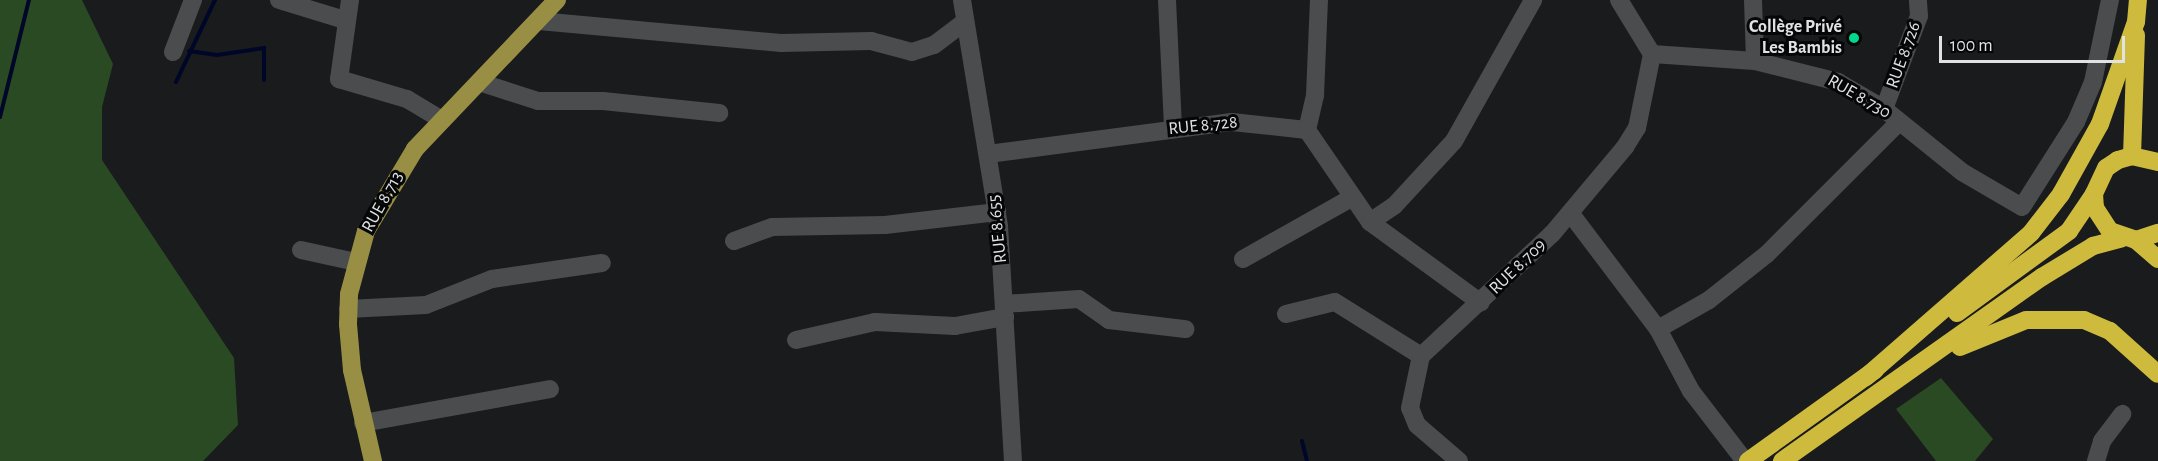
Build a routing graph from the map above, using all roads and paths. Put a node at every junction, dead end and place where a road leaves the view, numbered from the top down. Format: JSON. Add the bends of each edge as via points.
{"nodes":[{"id":1,"x":193,"y":0,"type":"edge"},
{"id":2,"x":279,"y":0,"type":"edge"},
{"id":3,"x":350,"y":0,"type":"edge"},
{"id":4,"x":557,"y":0,"type":"edge"},
{"id":5,"x":962,"y":0,"type":"edge"},
{"id":6,"x":1167,"y":0,"type":"edge"},
{"id":7,"x":1319,"y":0,"type":"edge"},
{"id":8,"x":1533,"y":0,"type":"edge"},
{"id":9,"x":1619,"y":0,"type":"edge"},
{"id":10,"x":1753,"y":0,"type":"edge"},
{"id":11,"x":1917,"y":0,"type":"edge"},
{"id":12,"x":2110,"y":0,"type":"edge"},
{"id":13,"x":2138,"y":0,"type":"edge"},
{"id":14,"x":345,"y":20,"type":"junction"},
{"id":15,"x":539,"y":21,"type":"junction"},
{"id":16,"x":965,"y":22,"type":"junction"},
{"id":17,"x":2136,"y":22,"type":"junction"},
{"id":18,"x":174,"y":52,"type":"dead end"},
{"id":19,"x":1652,"y":54,"type":"junction"},
{"id":20,"x":1755,"y":61,"type":"junction"},
{"id":21,"x":479,"y":82,"type":"junction"},
{"id":22,"x":1884,"y":109,"type":"junction"},
{"id":23,"x":719,"y":113,"type":"dead end"},
{"id":24,"x":442,"y":120,"type":"junction"},
{"id":25,"x":1899,"y":122,"type":"junction"},
{"id":26,"x":1173,"y":129,"type":"junction"},
{"id":27,"x":1307,"y":130,"type":"junction"},
{"id":28,"x":988,"y":154,"type":"junction"},
{"id":29,"x":2132,"y":156,"type":"junction"},
{"id":30,"x":2156,"y":160,"type":"edge"},
{"id":31,"x":2094,"y":194,"type":"junction"},
{"id":32,"x":1353,"y":197,"type":"junction"},
{"id":33,"x":997,"y":212,"type":"junction"},
{"id":34,"x":1571,"y":214,"type":"junction"},
{"id":35,"x":1370,"y":222,"type":"junction"},
{"id":36,"x":2158,"y":233,"type":"edge"},
{"id":37,"x":2129,"y":239,"type":"junction"},
{"id":38,"x":734,"y":241,"type":"dead end"},
{"id":39,"x":301,"y":250,"type":"dead end"},
{"id":40,"x":1243,"y":259,"type":"dead end"},
{"id":41,"x":2158,"y":259,"type":"edge"},
{"id":42,"x":356,"y":262,"type":"junction"},
{"id":43,"x":602,"y":263,"type":"dead end"},
{"id":44,"x":1481,"y":303,"type":"junction"},
{"id":45,"x":348,"y":309,"type":"junction"},
{"id":46,"x":1004,"y":310,"type":"junction"},
{"id":47,"x":1286,"y":314,"type":"dead end"},
{"id":48,"x":1185,"y":329,"type":"dead end"},
{"id":49,"x":1658,"y":330,"type":"junction"},
{"id":50,"x":796,"y":340,"type":"dead end"},
{"id":51,"x":1421,"y":356,"type":"junction"},
{"id":52,"x":2158,"y":374,"type":"edge"},
{"id":53,"x":1866,"y":377,"type":"junction"},
{"id":54,"x":550,"y":389,"type":"dead end"},
{"id":55,"x":1884,"y":392,"type":"junction"},
{"id":56,"x":2122,"y":414,"type":"dead end"},
{"id":57,"x":363,"y":423,"type":"junction"},
{"id":58,"x":373,"y":461,"type":"edge"},
{"id":59,"x":1013,"y":461,"type":"edge"},
{"id":60,"x":1459,"y":461,"type":"edge"},
{"id":61,"x":1747,"y":461,"type":"edge"},
{"id":62,"x":1782,"y":461,"type":"edge"},
{"id":63,"x":2096,"y":461,"type":"edge"}],
"edges":[{"from":1,"to":18,"type":"street"},
{"from":2,"to":14,"type":"street"},
{"from":3,"to":14,"type":"street"},
{"from":4,"to":15,"type":"main road","name":"RUE 8.713"},
{"from":5,"to":16,"type":"street","name":"RUE 8.655"},
{"from":6,"to":26,"type":"street"},
{"from":7,"to":27,"type":"street","via":[[1315,95]]},
{"from":8,"to":35,"type":"street","via":[[1454,141],[1394,206]]},
{"from":9,"to":19,"type":"street"},
{"from":10,"to":20,"type":"street"},
{"from":11,"to":22,"type":"street","name":"RUE 8.726","via":[[1919,16]]},
{"from":12,"to":25,"type":"street","name":"RUE 8.730","via":[[2093,82],[2076,122],[2022,207],[1998,195]]},
{"from":13,"to":17,"type":"highway"},
{"from":14,"to":24,"type":"street","via":[[339,79],[407,99]]},
{"from":15,"to":16,"type":"street","via":[[567,19],[782,43],[871,41],[912,52],[934,45]]},
{"from":15,"to":21,"type":"main road","name":"RUE 8.713"},
{"from":16,"to":28,"type":"street","name":"RUE 8.655"},
{"from":17,"to":29,"type":"highway"},
{"from":17,"to":53,"type":"highway","via":[[2100,124],[2061,194],[2031,233]]},
{"from":19,"to":20,"type":"street","name":"RUE 8.730"},
{"from":19,"to":34,"type":"street","name":"RUE 8.709","via":[[1637,128]]},
{"from":20,"to":22,"type":"street","name":"RUE 8.730","via":[[1824,76]]},
{"from":21,"to":23,"type":"street","via":[[538,101],[603,101]]},
{"from":21,"to":24,"type":"main road","name":"RUE 8.713"},
{"from":22,"to":25,"type":"street","name":"RUE 8.730"},
{"from":24,"to":42,"type":"main road","name":"RUE 8.713","via":[[385,194]]},
{"from":25,"to":49,"type":"street","via":[[1767,254],[1709,300]]},
{"from":26,"to":27,"type":"street","name":"RUE 8.728","via":[[1232,122]]},
{"from":26,"to":28,"type":"street","name":"RUE 8.728"},
{"from":27,"to":32,"type":"street"},
{"from":28,"to":33,"type":"street","name":"RUE 8.655"},
{"from":29,"to":30,"type":"highway"},
{"from":29,"to":31,"type":"highway","via":[[2106,168]]},
{"from":31,"to":37,"type":"highway","via":[[2101,221]]},
{"from":31,"to":53,"type":"highway","via":[[2069,231],[2038,256]]},
{"from":32,"to":35,"type":"street"},
{"from":32,"to":40,"type":"street"},
{"from":33,"to":38,"type":"street","via":[[885,225],[772,227]]},
{"from":33,"to":46,"type":"street","name":"RUE 8.655"},
{"from":34,"to":44,"type":"street","name":"RUE 8.709"},
{"from":34,"to":49,"type":"street"},
{"from":35,"to":44,"type":"street"},
{"from":36,"to":37,"type":"highway"},
{"from":37,"to":41,"type":"highway"},
{"from":37,"to":55,"type":"highway","via":[[2093,246],[2057,267]]},
{"from":39,"to":42,"type":"street"},
{"from":42,"to":45,"type":"main road","name":"RUE 8.713"},
{"from":43,"to":45,"type":"street","via":[[496,278],[426,305]]},
{"from":44,"to":51,"type":"street","name":"RUE 8.709"},
{"from":45,"to":57,"type":"main road","name":"RUE 8.713","via":[[352,370]]},
{"from":46,"to":48,"type":"street","via":[[1079,299],[1109,320]]},
{"from":46,"to":50,"type":"street","via":[[955,326],[875,322]]},
{"from":46,"to":59,"type":"street","name":"RUE 8.655"},
{"from":47,"to":51,"type":"street","via":[[1335,302]]},
{"from":49,"to":61,"type":"street","via":[[1691,391]]},
{"from":51,"to":60,"type":"street","via":[[1410,408],[1417,424]]},
{"from":52,"to":55,"type":"highway","via":[[2110,331],[2085,320],[2047,318],[1997,328]]},
{"from":53,"to":61,"type":"highway"},
{"from":54,"to":57,"type":"street"},
{"from":55,"to":62,"type":"highway"},
{"from":56,"to":63,"type":"street","via":[[2102,441]]},
{"from":57,"to":58,"type":"main road","name":"RUE 8.713"}]}
